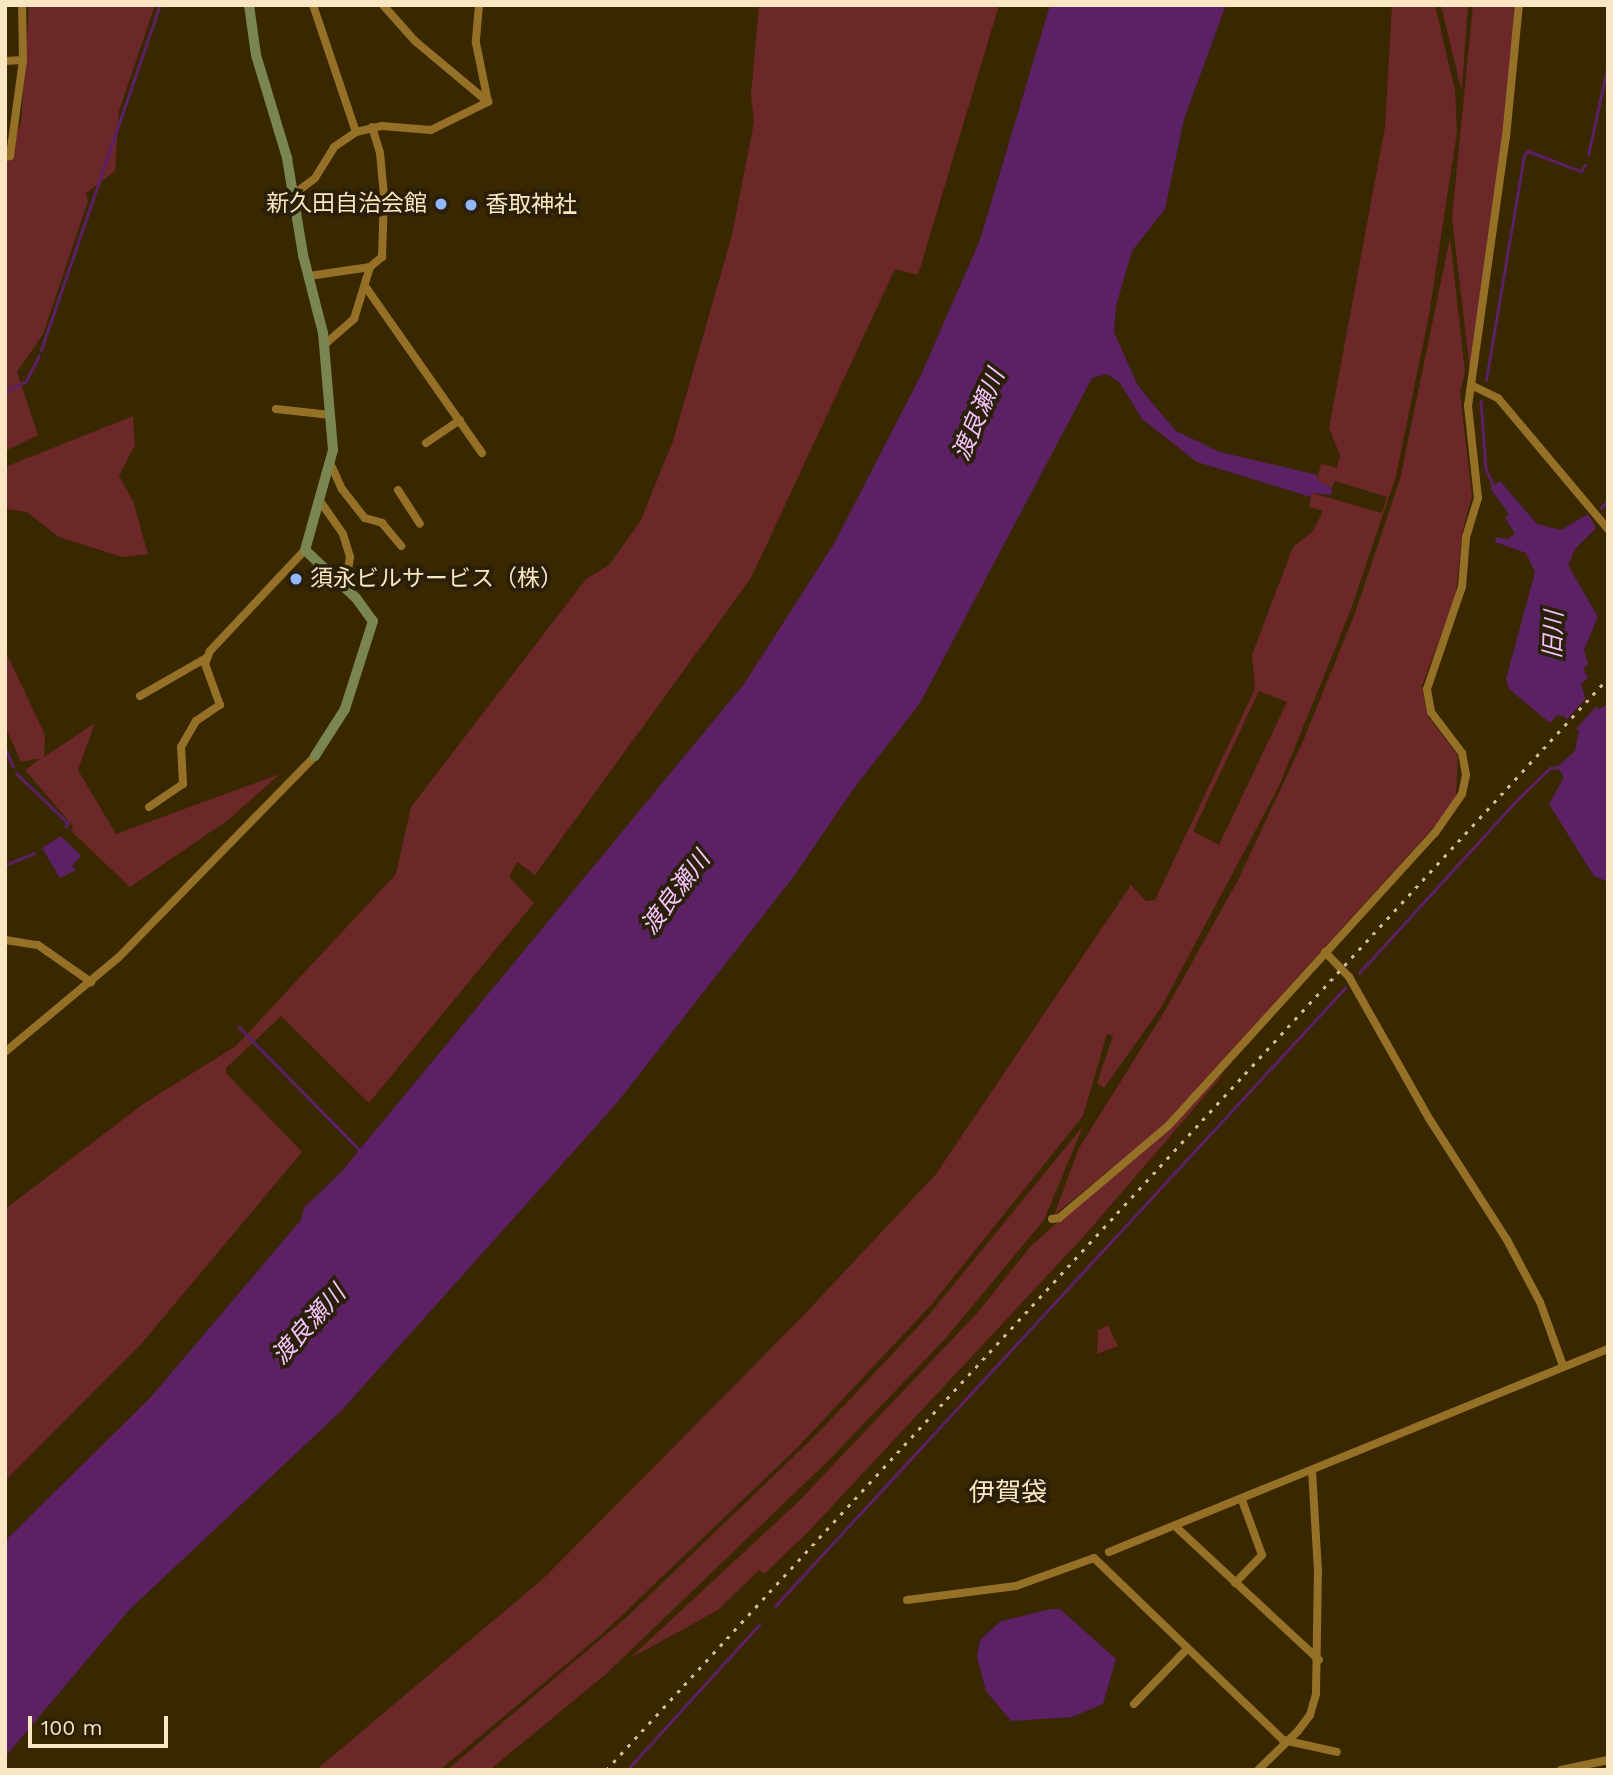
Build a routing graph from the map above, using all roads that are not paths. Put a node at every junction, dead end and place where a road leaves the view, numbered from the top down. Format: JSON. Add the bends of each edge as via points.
{"nodes":[{"id":1,"x":22,"y":5,"type":"edge"},
{"id":2,"x":249,"y":5,"type":"edge"},
{"id":3,"x":313,"y":5,"type":"edge"},
{"id":4,"x":383,"y":5,"type":"edge"},
{"id":5,"x":479,"y":5,"type":"edge"},
{"id":6,"x":1519,"y":5,"type":"edge"},
{"id":7,"x":23,"y":60,"type":"junction"},
{"id":8,"x":5,"y":61,"type":"edge"},
{"id":9,"x":488,"y":102,"type":"junction"},
{"id":10,"x":372,"y":127,"type":"junction"},
{"id":11,"x":356,"y":132,"type":"junction"},
{"id":12,"x":5,"y":157,"type":"edge"},
{"id":13,"x":294,"y":194,"type":"junction"},
{"id":14,"x":370,"y":267,"type":"junction"},
{"id":15,"x":309,"y":276,"type":"junction"},
{"id":16,"x":365,"y":286,"type":"junction"},
{"id":17,"x":324,"y":345,"type":"junction"},
{"id":18,"x":1471,"y":385,"type":"junction"},
{"id":19,"x":276,"y":409,"type":"dead end"},
{"id":20,"x":331,"y":415,"type":"junction"},
{"id":21,"x":460,"y":421,"type":"junction"},
{"id":22,"x":426,"y":443,"type":"dead end"},
{"id":23,"x":482,"y":453,"type":"dead end"},
{"id":24,"x":331,"y":467,"type":"junction"},
{"id":25,"x":398,"y":490,"type":"dead end"},
{"id":26,"x":320,"y":501,"type":"junction"},
{"id":27,"x":1606,"y":522,"type":"edge"},
{"id":28,"x":420,"y":524,"type":"dead end"},
{"id":29,"x":401,"y":546,"type":"dead end"},
{"id":30,"x":305,"y":550,"type":"junction"},
{"id":31,"x":345,"y":588,"type":"junction"},
{"id":32,"x":206,"y":658,"type":"junction"},
{"id":33,"x":140,"y":696,"type":"dead end"},
{"id":34,"x":315,"y":756,"type":"joint"},
{"id":35,"x":149,"y":807,"type":"dead end"},
{"id":36,"x":5,"y":940,"type":"edge"},
{"id":37,"x":1325,"y":952,"type":"junction"},
{"id":38,"x":91,"y":982,"type":"junction"},
{"id":39,"x":5,"y":1052,"type":"edge"},
{"id":40,"x":1052,"y":1220,"type":"dead end"},
{"id":41,"x":1608,"y":1349,"type":"edge"},
{"id":42,"x":1563,"y":1366,"type":"junction"},
{"id":43,"x":1312,"y":1469,"type":"junction"},
{"id":44,"x":1242,"y":1500,"type":"junction"},
{"id":45,"x":1176,"y":1527,"type":"junction"},
{"id":46,"x":1110,"y":1552,"type":"dead end"},
{"id":47,"x":1235,"y":1583,"type":"junction"},
{"id":48,"x":907,"y":1600,"type":"dead end"},
{"id":49,"x":1186,"y":1650,"type":"junction"},
{"id":50,"x":1319,"y":1660,"type":"junction"},
{"id":51,"x":1134,"y":1704,"type":"dead end"},
{"id":52,"x":1286,"y":1743,"type":"junction"},
{"id":53,"x":1337,"y":1752,"type":"dead end"},
{"id":54,"x":1608,"y":1760,"type":"edge"},
{"id":55,"x":1258,"y":1770,"type":"edge"},
{"id":56,"x":1561,"y":1770,"type":"edge"}],
"edges":[{"from":1,"to":7,"type":"street"},
{"from":2,"to":13,"type":"street","via":[[256,55]]},
{"from":3,"to":11,"type":"street"},
{"from":4,"to":9,"type":"street","via":[[415,41]]},
{"from":5,"to":9,"type":"street","via":[[475,43]]},
{"from":6,"to":18,"type":"street","via":[[1506,137]]},
{"from":7,"to":8,"type":"street"},
{"from":7,"to":12,"type":"street","via":[[10,156]]},
{"from":9,"to":10,"type":"street","via":[[431,130]]},
{"from":10,"to":11,"type":"street"},
{"from":10,"to":14,"type":"street","via":[[380,153],[384,250]]},
{"from":11,"to":13,"type":"street","via":[[334,147],[315,178]]},
{"from":13,"to":15,"type":"street"},
{"from":14,"to":15,"type":"street"},
{"from":14,"to":16,"type":"street"},
{"from":15,"to":17,"type":"street"},
{"from":16,"to":17,"type":"street","via":[[354,319]]},
{"from":16,"to":21,"type":"street"},
{"from":17,"to":20,"type":"street"},
{"from":18,"to":27,"type":"street","via":[[1498,398]]},
{"from":18,"to":37,"type":"street","via":[[1468,406],[1478,498],[1465,537],[1462,587],[1427,689],[1432,712],[1462,753],[1466,775],[1462,794],[1435,833]]},
{"from":19,"to":20,"type":"street"},
{"from":20,"to":24,"type":"street"},
{"from":21,"to":22,"type":"street"},
{"from":21,"to":23,"type":"street"},
{"from":24,"to":26,"type":"street"},
{"from":24,"to":29,"type":"street","via":[[365,518],[382,523]]},
{"from":25,"to":28,"type":"street"},
{"from":26,"to":30,"type":"street"},
{"from":26,"to":31,"type":"street","via":[[343,534],[350,557]]},
{"from":30,"to":31,"type":"street"},
{"from":30,"to":32,"type":"street","via":[[223,632]]},
{"from":31,"to":34,"type":"street","via":[[369,614],[373,626],[345,709]]},
{"from":32,"to":33,"type":"street"},
{"from":32,"to":35,"type":"street","via":[[207,676],[220,705],[196,721],[181,747],[183,785]]},
{"from":34,"to":38,"type":"street"},
{"from":36,"to":38,"type":"street","via":[[38,945]]},
{"from":37,"to":40,"type":"street","via":[[1156,1137],[1059,1219]]},
{"from":37,"to":42,"type":"street","via":[[1349,977],[1430,1120],[1507,1240],[1540,1302]]},
{"from":38,"to":39,"type":"street"},
{"from":41,"to":42,"type":"street"},
{"from":42,"to":43,"type":"street"},
{"from":43,"to":44,"type":"street"},
{"from":43,"to":50,"type":"street"},
{"from":44,"to":45,"type":"street"},
{"from":44,"to":47,"type":"street","via":[[1262,1555]]},
{"from":45,"to":46,"type":"street"},
{"from":45,"to":47,"type":"street"},
{"from":47,"to":50,"type":"street"},
{"from":48,"to":49,"type":"street","via":[[1016,1586],[1094,1558]]},
{"from":49,"to":51,"type":"street"},
{"from":49,"to":52,"type":"street"},
{"from":50,"to":52,"type":"street","via":[[1310,1715]]},
{"from":52,"to":53,"type":"street"},
{"from":52,"to":55,"type":"street"},
{"from":54,"to":56,"type":"street"}]}
